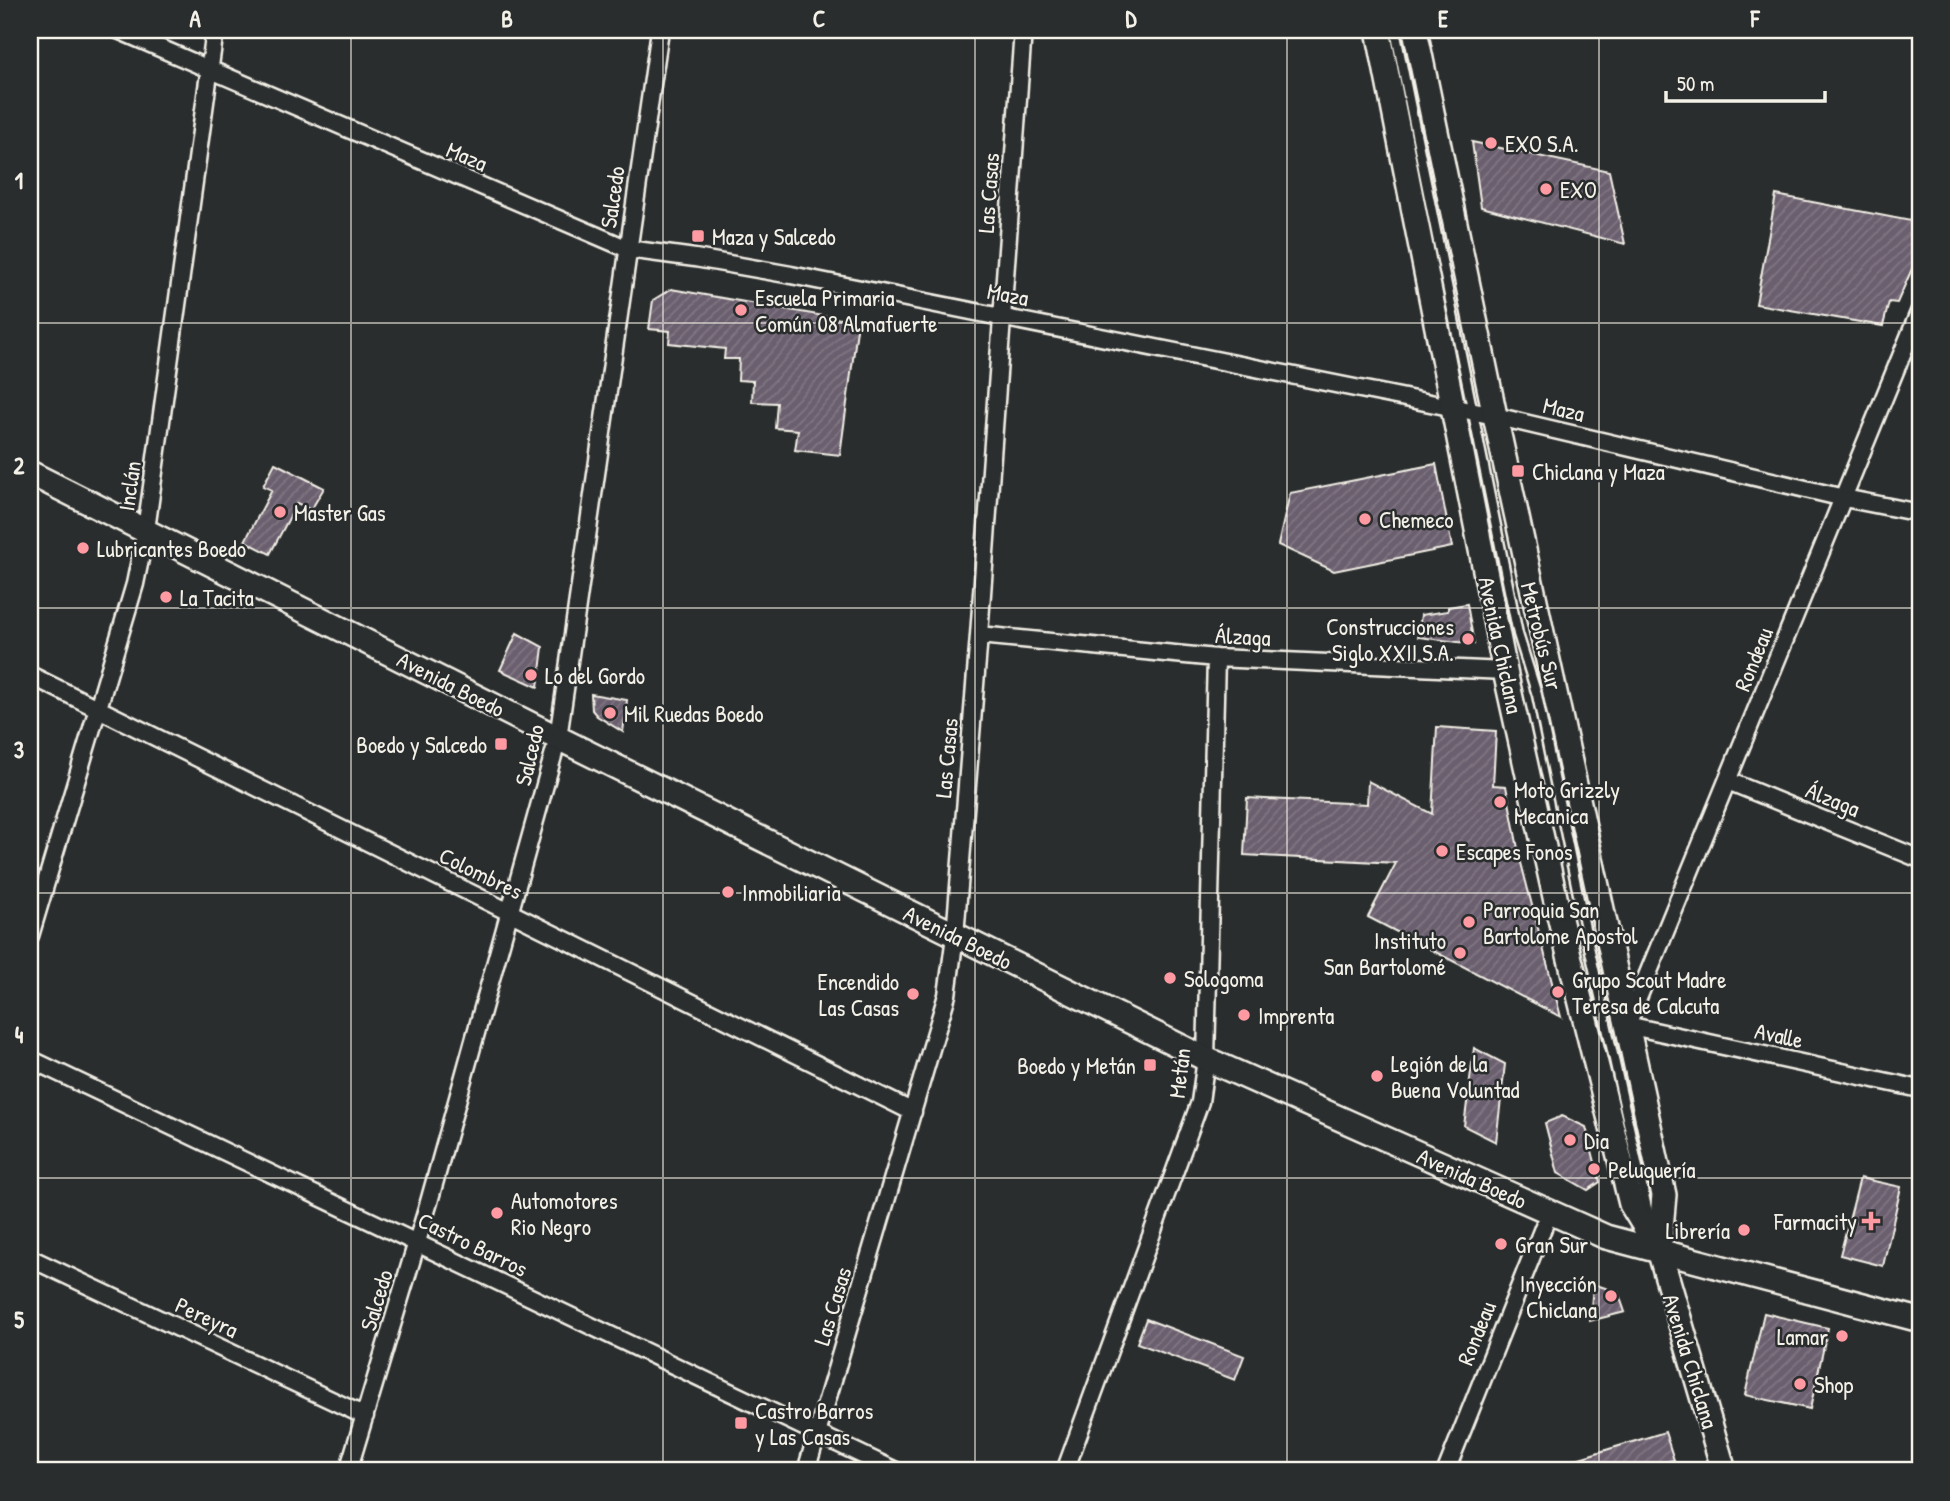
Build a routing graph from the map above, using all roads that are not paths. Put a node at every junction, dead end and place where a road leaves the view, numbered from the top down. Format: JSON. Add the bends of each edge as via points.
{"nodes":[{"id":1,"x":118,"y":30,"type":"edge"},
{"id":2,"x":215,"y":30,"type":"edge"},
{"id":3,"x":660,"y":30,"type":"edge"},
{"id":4,"x":1023,"y":30,"type":"edge"},
{"id":5,"x":1378,"y":30,"type":"edge"},
{"id":6,"x":1395,"y":30,"type":"edge"},
{"id":7,"x":1415,"y":30,"type":"edge"},
{"id":8,"x":210,"y":71,"type":"junction"},
{"id":9,"x":628,"y":249,"type":"junction"},
{"id":10,"x":1920,"y":310,"type":"edge"},
{"id":11,"x":1002,"y":316,"type":"junction"},
{"id":12,"x":1474,"y":411,"type":"junction"},
{"id":13,"x":30,"y":472,"type":"edge"},
{"id":14,"x":1844,"y":498,"type":"junction"},
{"id":15,"x":1920,"y":513,"type":"edge"},
{"id":16,"x":146,"y":530,"type":"junction"},
{"id":17,"x":979,"y":635,"type":"junction"},
{"id":18,"x":1216,"y":658,"type":"junction"},
{"id":19,"x":1506,"y":671,"type":"junction"},
{"id":20,"x":30,"y":675,"type":"edge"},
{"id":21,"x":97,"y":709,"type":"junction"},
{"id":22,"x":558,"y":738,"type":"junction"},
{"id":23,"x":1728,"y":781,"type":"junction"},
{"id":24,"x":1920,"y":859,"type":"edge"},
{"id":25,"x":511,"y":914,"type":"junction"},
{"id":26,"x":30,"y":936,"type":"edge"},
{"id":27,"x":955,"y":936,"type":"junction"},
{"id":28,"x":1628,"y":1026,"type":"junction"},
{"id":29,"x":30,"y":1059,"type":"edge"},
{"id":30,"x":1206,"y":1059,"type":"junction"},
{"id":31,"x":1920,"y":1089,"type":"edge"},
{"id":32,"x":913,"y":1112,"type":"junction"},
{"id":33,"x":1549,"y":1213,"type":"junction"},
{"id":34,"x":417,"y":1242,"type":"junction"},
{"id":35,"x":1659,"y":1250,"type":"junction"},
{"id":36,"x":30,"y":1258,"type":"edge"},
{"id":37,"x":1920,"y":1320,"type":"edge"},
{"id":38,"x":365,"y":1416,"type":"junction"},
{"id":39,"x":817,"y":1435,"type":"junction"},
{"id":40,"x":348,"y":1471,"type":"edge"},
{"id":41,"x":806,"y":1471,"type":"edge"},
{"id":42,"x":896,"y":1471,"type":"edge"},
{"id":43,"x":1065,"y":1471,"type":"edge"},
{"id":44,"x":1446,"y":1471,"type":"edge"},
{"id":45,"x":1724,"y":1471,"type":"edge"}],
"edges":[{"from":1,"to":8,"type":"street","name":"Maza"},
{"from":2,"to":8,"type":"street","name":"Inclán"},
{"from":3,"to":9,"type":"street","name":"Salcedo"},
{"from":4,"to":11,"type":"street","name":"Las Casas"},
{"from":5,"to":12,"type":"main road","name":"Avenida Chiclana"},
{"from":6,"to":12,"type":"lane","name":"Metrobús Sur"},
{"from":7,"to":12,"type":"main road","name":"Avenida Chiclana"},
{"from":8,"to":9,"type":"street","name":"Maza"},
{"from":8,"to":16,"type":"street","name":"Inclán"},
{"from":9,"to":11,"type":"street","name":"Maza"},
{"from":9,"to":22,"type":"street","name":"Salcedo"},
{"from":10,"to":14,"type":"street","name":"Rondeau"},
{"from":11,"to":12,"type":"street","name":"Maza"},
{"from":11,"to":17,"type":"street","name":"Las Casas"},
{"from":12,"to":14,"type":"street","name":"Maza"},
{"from":12,"to":19,"type":"main road","name":"Avenida Chiclana"},
{"from":12,"to":28,"type":"main road","name":"Avenida Chiclana"},
{"from":12,"to":35,"type":"lane","name":"Metrobús Sur","via":[[1518,634],[1537,695],[1637,1169]]},
{"from":13,"to":16,"type":"main road","name":"Avenida Boedo"},
{"from":14,"to":15,"type":"street","name":"Maza"},
{"from":14,"to":23,"type":"street","name":"Rondeau"},
{"from":16,"to":21,"type":"street","name":"Inclán","via":[[135,584]]},
{"from":16,"to":22,"type":"main road","name":"Avenida Boedo"},
{"from":17,"to":18,"type":"street","name":"Álzaga"},
{"from":17,"to":27,"type":"street","name":"Las Casas"},
{"from":18,"to":19,"type":"street","name":"Álzaga"},
{"from":18,"to":30,"type":"street","name":"Metán"},
{"from":19,"to":35,"type":"main road","name":"Avenida Chiclana","via":[[1559,915],[1631,1204]]},
{"from":20,"to":21,"type":"street","name":"Colombres"},
{"from":21,"to":25,"type":"street","name":"Colombres"},
{"from":21,"to":26,"type":"street","name":"Inclán"},
{"from":22,"to":25,"type":"street","name":"Salcedo"},
{"from":22,"to":27,"type":"main road","name":"Avenida Boedo"},
{"from":23,"to":24,"type":"street","name":"Álzaga"},
{"from":23,"to":28,"type":"street","name":"Rondeau"},
{"from":25,"to":32,"type":"street","name":"Colombres"},
{"from":25,"to":34,"type":"street","name":"Salcedo"},
{"from":27,"to":30,"type":"main road","name":"Avenida Boedo"},
{"from":27,"to":32,"type":"street","name":"Las Casas","via":[[947,995]]},
{"from":28,"to":31,"type":"street","name":"Avalle"},
{"from":28,"to":35,"type":"main road","name":"Avenida Chiclana","via":[[1664,1195]]},
{"from":29,"to":34,"type":"street","name":"Castro Barros"},
{"from":30,"to":33,"type":"main road","name":"Avenida Boedo"},
{"from":30,"to":43,"type":"street","name":"Metán","via":[[1200,1102]]},
{"from":32,"to":39,"type":"street","name":"Las Casas"},
{"from":33,"to":35,"type":"main road","name":"Avenida Boedo","via":[[1606,1237]]},
{"from":33,"to":44,"type":"street","name":"Rondeau"},
{"from":34,"to":38,"type":"street","name":"Salcedo"},
{"from":34,"to":39,"type":"street","name":"Castro Barros"},
{"from":35,"to":37,"type":"main road","name":"Avenida Boedo"},
{"from":35,"to":45,"type":"main road","name":"Avenida Chiclana"},
{"from":36,"to":38,"type":"street","name":"Pereyra"},
{"from":38,"to":40,"type":"street","name":"Salcedo"},
{"from":39,"to":41,"type":"street","name":"Las Casas"},
{"from":39,"to":42,"type":"street","name":"Castro Barros"}]}
